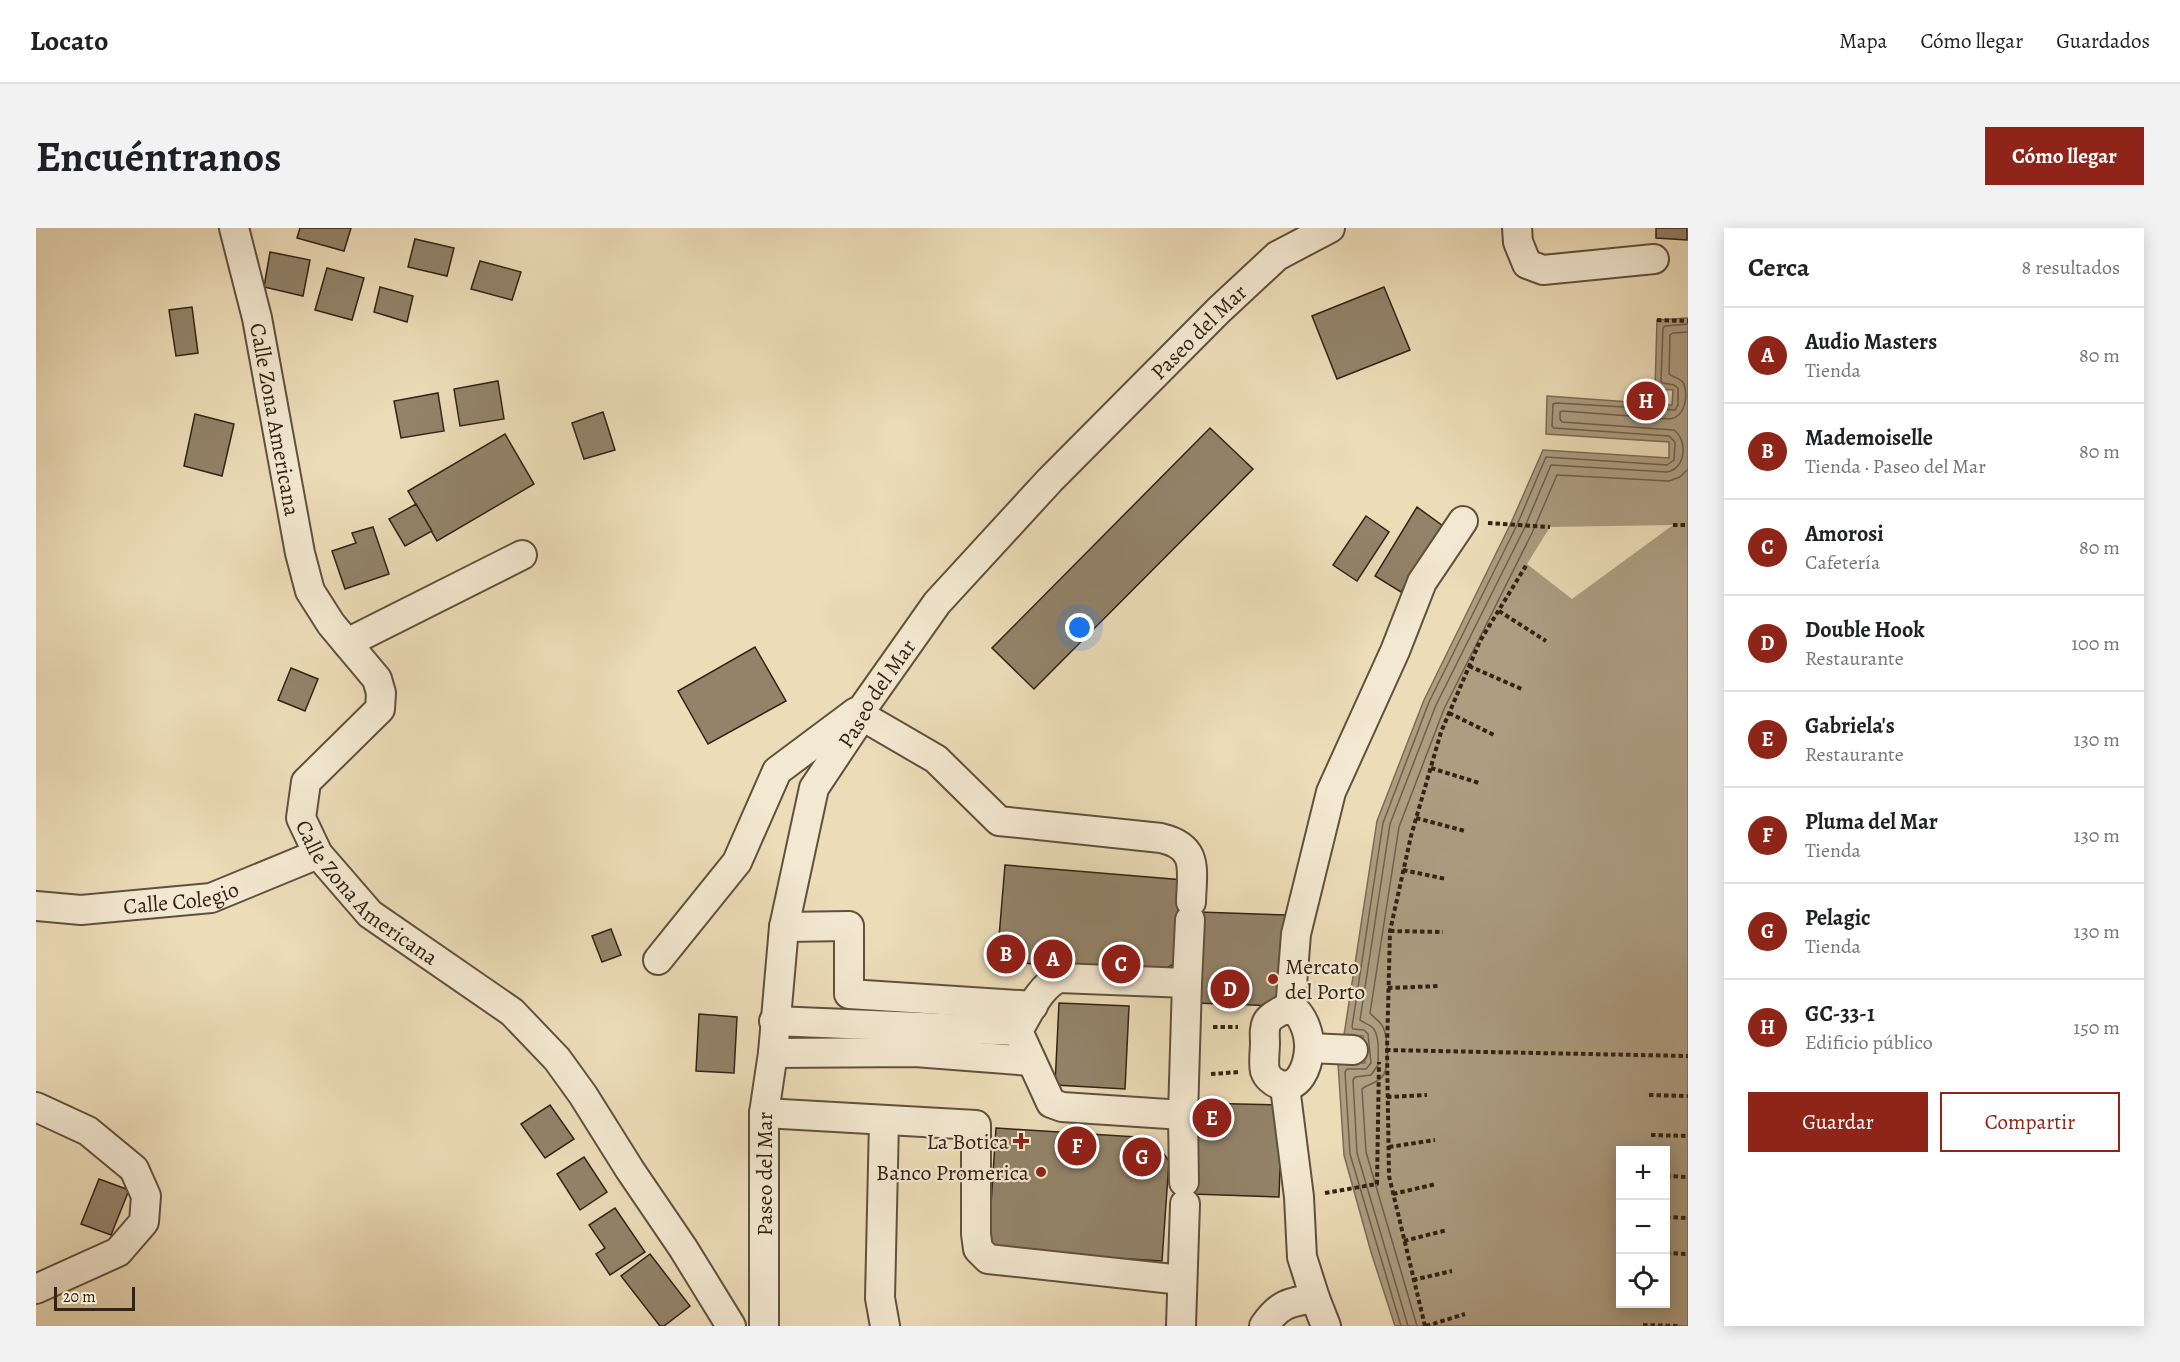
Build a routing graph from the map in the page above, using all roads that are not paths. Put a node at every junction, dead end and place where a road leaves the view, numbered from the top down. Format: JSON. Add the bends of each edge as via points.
{"nodes":[{"id":1,"x":234,"y":228,"type":"edge"},
{"id":2,"x":1329,"y":228,"type":"edge"},
{"id":3,"x":1517,"y":228,"type":"edge"},
{"id":4,"x":1654,"y":259,"type":"dead end"},
{"id":5,"x":1463,"y":521,"type":"road end"},
{"id":6,"x":522,"y":555,"type":"dead end"},
{"id":7,"x":347,"y":643,"type":"junction"},
{"id":8,"x":864,"y":710,"type":"junction"},
{"id":9,"x":318,"y":854,"type":"junction"},
{"id":10,"x":36,"y":906,"type":"edge"},
{"id":11,"x":784,"y":927,"type":"junction"},
{"id":12,"x":658,"y":960,"type":"dead end"},
{"id":13,"x":1187,"y":983,"type":"junction"},
{"id":14,"x":1033,"y":1006,"type":"junction"},
{"id":15,"x":1290,"y":1010,"type":"junction"},
{"id":16,"x":774,"y":1021,"type":"junction"},
{"id":17,"x":1018,"y":1031,"type":"junction"},
{"id":18,"x":1310,"y":1048,"type":"junction"},
{"id":19,"x":773,"y":1053,"type":"junction"},
{"id":20,"x":1370,"y":1053,"type":"road end"},
{"id":21,"x":1031,"y":1061,"type":"junction"},
{"id":22,"x":1275,"y":1079,"type":"junction"},
{"id":23,"x":36,"y":1107,"type":"edge"},
{"id":24,"x":764,"y":1113,"type":"junction"},
{"id":25,"x":1183,"y":1115,"type":"junction"},
{"id":26,"x":884,"y":1121,"type":"junction"},
{"id":27,"x":1182,"y":1280,"type":"junction"},
{"id":28,"x":36,"y":1289,"type":"edge"},
{"id":29,"x":1315,"y":1298,"type":"junction"},
{"id":30,"x":731,"y":1326,"type":"edge"},
{"id":31,"x":764,"y":1326,"type":"edge"},
{"id":32,"x":885,"y":1326,"type":"edge"},
{"id":33,"x":1181,"y":1326,"type":"edge"},
{"id":34,"x":1264,"y":1326,"type":"edge"},
{"id":35,"x":1326,"y":1326,"type":"edge"}],
"edges":[{"from":1,"to":7,"type":"street","name":"Calle Zona Americana","via":[[257,318],[310,591]]},
{"from":2,"to":8,"type":"street","name":"Paseo del Mar","via":[[1277,256],[1219,309],[1050,480],[937,603]]},
{"from":3,"to":4,"type":"street","via":[[1527,264],[1543,270]]},
{"from":5,"to":15,"type":"street","via":[[1422,582],[1331,792],[1296,934]]},
{"from":6,"to":7,"type":"street"},
{"from":7,"to":9,"type":"street","name":"Calle Zona Americana","via":[[377,679],[380,709],[306,782],[301,818]]},
{"from":8,"to":11,"type":"street","name":"Paseo del Mar","via":[[814,788]]},
{"from":8,"to":12,"type":"street","via":[[777,771],[737,862]]},
{"from":8,"to":13,"type":"street","via":[[936,759],[999,822],[1161,838],[1186,849],[1191,858]]},
{"from":9,"to":10,"type":"street","name":"Calle Colegio","via":[[211,898],[81,910]]},
{"from":9,"to":30,"type":"street","name":"Calle Zona Americana","via":[[370,914],[512,1012],[557,1059]]},
{"from":11,"to":14,"type":"street","via":[[849,926],[849,994]]},
{"from":11,"to":16,"type":"street","name":"Paseo del Mar"},
{"from":13,"to":14,"type":"street","via":[[1059,978],[1049,982]]},
{"from":13,"to":25,"type":"street"},
{"from":14,"to":17,"type":"street"},
{"from":15,"to":18,"type":"street","via":[[1302,1018]]},
{"from":15,"to":22,"type":"street","via":[[1270,1016],[1265,1027]]},
{"from":16,"to":17,"type":"street"},
{"from":16,"to":19,"type":"street","name":"Paseo del Mar"},
{"from":17,"to":21,"type":"street"},
{"from":18,"to":20,"type":"street"},
{"from":18,"to":22,"type":"street","via":[[1300,1078],[1294,1084]]},
{"from":19,"to":21,"type":"street","via":[[915,1052]]},
{"from":19,"to":24,"type":"street","name":"Paseo del Mar"},
{"from":21,"to":25,"type":"street","via":[[1051,1103],[1062,1107]]},
{"from":22,"to":29,"type":"street","via":[[1299,1197],[1302,1257]]},
{"from":23,"to":28,"type":"street","via":[[88,1131],[134,1169],[146,1196],[144,1222],[118,1252]]},
{"from":24,"to":26,"type":"street"},
{"from":24,"to":31,"type":"street","name":"Paseo del Mar"},
{"from":25,"to":27,"type":"street"},
{"from":26,"to":27,"type":"street","via":[[976,1125],[976,1234],[978,1249],[988,1259]]},
{"from":26,"to":32,"type":"street","via":[[880,1298]]},
{"from":27,"to":33,"type":"street"},
{"from":29,"to":34,"type":"street","via":[[1285,1304],[1274,1311]]},
{"from":29,"to":35,"type":"street"}]}
